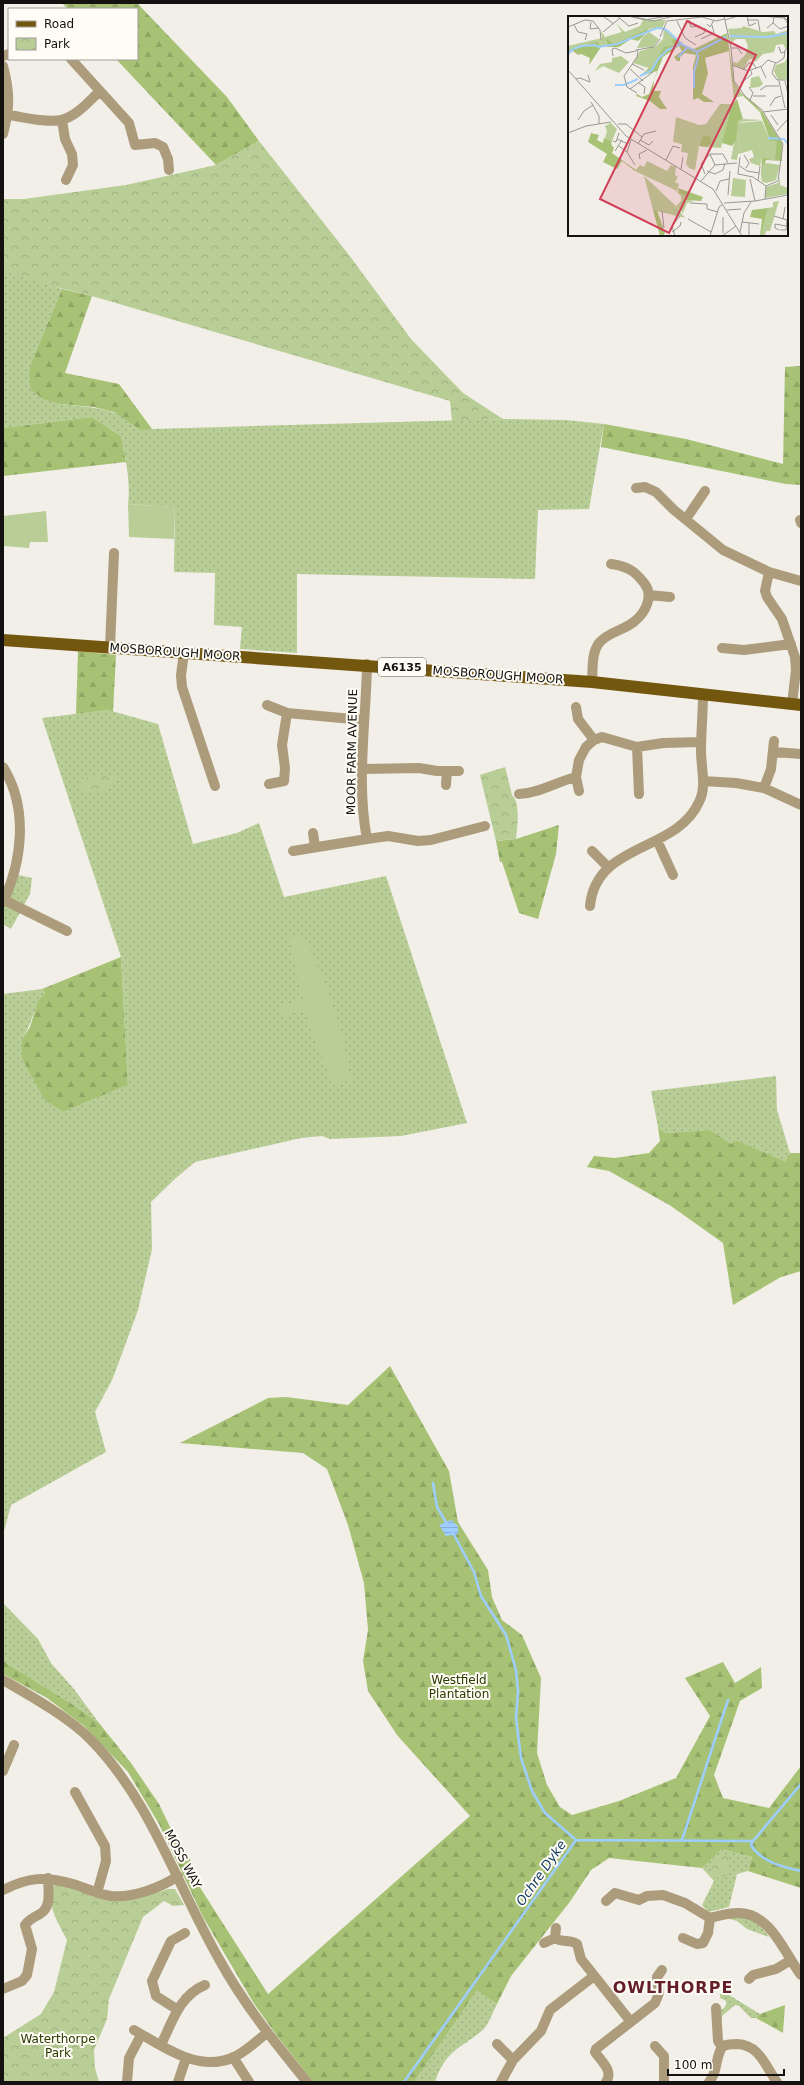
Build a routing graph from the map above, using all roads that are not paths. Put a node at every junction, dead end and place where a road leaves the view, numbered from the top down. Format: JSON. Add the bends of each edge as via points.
{"nodes":[{"id":1,"x":72,"y":60,"type":"edge"},
{"id":2,"x":3,"y":66,"type":"edge"},
{"id":3,"x":100,"y":91,"type":"junction"},
{"id":4,"x":8,"y":115,"type":"junction"},
{"id":5,"x":62,"y":120,"type":"junction"},
{"id":6,"x":3,"y":134,"type":"edge"},
{"id":7,"x":168,"y":170,"type":"dead end"},
{"id":8,"x":66,"y":180,"type":"dead end"},
{"id":9,"x":636,"y":488,"type":"dead end"},
{"id":10,"x":704,"y":491,"type":"dead end"},
{"id":11,"x":686,"y":519,"type":"junction"},
{"id":12,"x":114,"y":553,"type":"dead end"},
{"id":13,"x":611,"y":564,"type":"dead end"},
{"id":14,"x":769,"y":572,"type":"junction"},
{"id":15,"x":801,"y":581,"type":"edge"},
{"id":16,"x":649,"y":596,"type":"junction"},
{"id":17,"x":670,"y":597,"type":"dead end"},
{"id":18,"x":3,"y":640,"type":"edge"},
{"id":19,"x":110,"y":647,"type":"junction"},
{"id":20,"x":722,"y":648,"type":"dead end"},
{"id":21,"x":795,"y":650,"type":"edge"},
{"id":22,"x":184,"y":652,"type":"junction"},
{"id":23,"x":367,"y":664,"type":"junction"},
{"id":24,"x":592,"y":682,"type":"junction"},
{"id":25,"x":703,"y":694,"type":"junction"},
{"id":26,"x":797,"y":704,"type":"edge"},
{"id":27,"x":267,"y":705,"type":"dead end"},
{"id":28,"x":576,"y":707,"type":"dead end"},
{"id":29,"x":286,"y":713,"type":"junction"},
{"id":30,"x":363,"y":720,"type":"junction"},
{"id":31,"x":594,"y":740,"type":"junction"},
{"id":32,"x":774,"y":741,"type":"dead end"},
{"id":33,"x":701,"y":742,"type":"junction"},
{"id":34,"x":637,"y":747,"type":"junction"},
{"id":35,"x":774,"y":752,"type":"junction"},
{"id":36,"x":801,"y":754,"type":"edge"},
{"id":37,"x":3,"y":767,"type":"edge"},
{"id":38,"x":363,"y":769,"type":"junction"},
{"id":39,"x":447,"y":771,"type":"junction"},
{"id":40,"x":459,"y":771,"type":"dead end"},
{"id":41,"x":576,"y":777,"type":"junction"},
{"id":42,"x":703,"y":781,"type":"junction"},
{"id":43,"x":269,"y":784,"type":"dead end"},
{"id":44,"x":446,"y":785,"type":"dead end"},
{"id":45,"x":216,"y":786,"type":"dead end"},
{"id":46,"x":764,"y":788,"type":"junction"},
{"id":47,"x":579,"y":790,"type":"dead end"},
{"id":48,"x":519,"y":794,"type":"dead end"},
{"id":49,"x":639,"y":794,"type":"dead end"},
{"id":50,"x":801,"y":805,"type":"edge"},
{"id":51,"x":485,"y":826,"type":"dead end"},
{"id":52,"x":313,"y":833,"type":"dead end"},
{"id":53,"x":368,"y":840,"type":"junction"},
{"id":54,"x":657,"y":840,"type":"junction"},
{"id":55,"x":315,"y":847,"type":"junction"},
{"id":56,"x":292,"y":851,"type":"dead end"},
{"id":57,"x":592,"y":851,"type":"dead end"},
{"id":58,"x":608,"y":867,"type":"junction"},
{"id":59,"x":673,"y":875,"type":"dead end"},
{"id":60,"x":3,"y":901,"type":"edge"},
{"id":61,"x":590,"y":906,"type":"dead end"},
{"id":62,"x":66,"y":931,"type":"dead end"},
{"id":63,"x":3,"y":1680,"type":"edge"},
{"id":64,"x":14,"y":1745,"type":"dead end"},
{"id":65,"x":3,"y":1771,"type":"edge"},
{"id":66,"x":75,"y":1792,"type":"dead end"},
{"id":67,"x":178,"y":1876,"type":"junction"},
{"id":68,"x":48,"y":1878,"type":"junction"},
{"id":69,"x":3,"y":1890,"type":"edge"},
{"id":70,"x":97,"y":1893,"type":"junction"},
{"id":71,"x":606,"y":1901,"type":"dead end"},
{"id":72,"x":710,"y":1918,"type":"junction"},
{"id":73,"x":185,"y":1933,"type":"dead end"},
{"id":74,"x":684,"y":1938,"type":"dead end"},
{"id":75,"x":544,"y":1943,"type":"dead end"},
{"id":76,"x":791,"y":1960,"type":"junction"},
{"id":77,"x":662,"y":1970,"type":"dead end"},
{"id":78,"x":801,"y":1975,"type":"edge"},
{"id":79,"x":594,"y":1976,"type":"junction"},
{"id":80,"x":748,"y":1979,"type":"dead end"},
{"id":81,"x":205,"y":1985,"type":"dead end"},
{"id":82,"x":3,"y":1989,"type":"edge"},
{"id":83,"x":716,"y":2008,"type":"dead end"},
{"id":84,"x":178,"y":2010,"type":"junction"},
{"id":85,"x":631,"y":2022,"type":"junction"},
{"id":86,"x":267,"y":2032,"type":"junction"},
{"id":87,"x":497,"y":2044,"type":"dead end"},
{"id":88,"x":161,"y":2045,"type":"junction"},
{"id":89,"x":655,"y":2046,"type":"dead end"},
{"id":90,"x":722,"y":2047,"type":"junction"},
{"id":91,"x":186,"y":2058,"type":"junction"},
{"id":92,"x":233,"y":2058,"type":"junction"},
{"id":93,"x":513,"y":2060,"type":"junction"},
{"id":94,"x":127,"y":2082,"type":"edge"},
{"id":95,"x":178,"y":2082,"type":"edge"},
{"id":96,"x":249,"y":2082,"type":"edge"},
{"id":97,"x":307,"y":2082,"type":"edge"},
{"id":98,"x":501,"y":2082,"type":"edge"},
{"id":99,"x":606,"y":2082,"type":"edge"},
{"id":100,"x":664,"y":2082,"type":"edge"},
{"id":101,"x":709,"y":2082,"type":"edge"},
{"id":102,"x":777,"y":2082,"type":"edge"}],
"edges":[{"from":1,"to":3,"type":"street"},
{"from":2,"to":4,"type":"street","via":[[9,91]]},
{"from":3,"to":5,"type":"street"},
{"from":3,"to":7,"type":"street","via":[[129,122],[135,145],[155,143],[163,147],[168,159]]},
{"from":4,"to":5,"type":"street"},
{"from":4,"to":6,"type":"street"},
{"from":5,"to":8,"type":"street","via":[[73,165]]},
{"from":9,"to":11,"type":"street","via":[[645,487],[656,492]]},
{"from":10,"to":11,"type":"street"},
{"from":11,"to":14,"type":"street","via":[[723,550]]},
{"from":12,"to":19,"type":"street"},
{"from":13,"to":16,"type":"street","via":[[635,572],[647,586]]},
{"from":14,"to":15,"type":"street"},
{"from":14,"to":21,"type":"street","via":[[765,591],[782,619]]},
{"from":16,"to":17,"type":"street"},
{"from":16,"to":24,"type":"street","via":[[648,603],[635,621],[600,642],[595,650]]},
{"from":18,"to":19,"type":"main road","name":"MOSBOROUGH MOOR","number":"A6135"},
{"from":19,"to":22,"type":"main road","name":"MOSBOROUGH MOOR","number":"A6135"},
{"from":20,"to":21,"type":"street"},
{"from":21,"to":26,"type":"street"},
{"from":22,"to":23,"type":"main road","name":"MOSBOROUGH MOOR","number":"A6135"},
{"from":22,"to":45,"type":"street","via":[[182,687]]},
{"from":23,"to":24,"type":"main road","name":"MOSBOROUGH MOOR","number":"A6135"},
{"from":23,"to":30,"type":"street","name":"MOOR FARM AVENUE"},
{"from":24,"to":25,"type":"main road","name":"MOSBOROUGH MOOR","number":"A6135"},
{"from":25,"to":26,"type":"main road","name":"MOSBOROUGH MOOR","number":"A6135"},
{"from":25,"to":33,"type":"street"},
{"from":27,"to":29,"type":"street"},
{"from":28,"to":31,"type":"street","via":[[578,719]]},
{"from":29,"to":30,"type":"street"},
{"from":29,"to":43,"type":"street","via":[[282,745],[284,781]]},
{"from":30,"to":38,"type":"street","name":"MOOR FARM AVENUE"},
{"from":31,"to":34,"type":"street","via":[[602,737]]},
{"from":31,"to":41,"type":"street","via":[[586,747],[579,760]]},
{"from":32,"to":35,"type":"street"},
{"from":33,"to":34,"type":"street"},
{"from":33,"to":42,"type":"street"},
{"from":34,"to":49,"type":"street"},
{"from":35,"to":36,"type":"street"},
{"from":35,"to":46,"type":"street"},
{"from":37,"to":60,"type":"street","via":[[18,800],[20,835],[18,860]]},
{"from":38,"to":39,"type":"street","via":[[419,768]]},
{"from":38,"to":53,"type":"street","name":"MOOR FARM AVENUE","via":[[362,802]]},
{"from":39,"to":40,"type":"street"},
{"from":39,"to":44,"type":"street"},
{"from":41,"to":47,"type":"street"},
{"from":41,"to":48,"type":"street","via":[[560,781],[533,794]]},
{"from":42,"to":46,"type":"street"},
{"from":42,"to":54,"type":"street","via":[[700,801],[694,813],[682,826]]},
{"from":46,"to":50,"type":"street"},
{"from":51,"to":53,"type":"street","via":[[432,840],[418,841],[388,836]]},
{"from":52,"to":55,"type":"street"},
{"from":53,"to":55,"type":"street"},
{"from":54,"to":58,"type":"street","via":[[619,858]]},
{"from":54,"to":59,"type":"street"},
{"from":55,"to":56,"type":"street"},
{"from":57,"to":58,"type":"street"},
{"from":58,"to":61,"type":"street","via":[[593,890]]},
{"from":60,"to":62,"type":"street"},
{"from":63,"to":67,"type":"street","name":"MOSS WAY","via":[[90,1739],[114,1766],[136,1799]]},
{"from":64,"to":65,"type":"street"},
{"from":66,"to":70,"type":"street","via":[[105,1846],[106,1861]]},
{"from":67,"to":70,"type":"street","via":[[145,1891],[127,1895]]},
{"from":67,"to":86,"type":"street","name":"MOSS WAY","via":[[219,1959]]},
{"from":68,"to":69,"type":"street","via":[[23,1881]]},
{"from":68,"to":70,"type":"street"},
{"from":68,"to":82,"type":"street","via":[[47,1907],[25,1925],[32,1949],[27,1975],[22,1981]]},
{"from":71,"to":72,"type":"street","via":[[615,1893],[638,1900],[663,1894]]},
{"from":72,"to":74,"type":"street","via":[[708,1933],[703,1943],[697,1944]]},
{"from":72,"to":76,"type":"street","via":[[734,1913],[752,1915],[768,1927]]},
{"from":73,"to":84,"type":"street","via":[[171,1941],[152,1982],[156,1996]]},
{"from":75,"to":79,"type":"street","via":[[556,1933],[561,1941],[577,1944],[581,1959]]},
{"from":76,"to":78,"type":"street"},
{"from":76,"to":80,"type":"street","via":[[776,1969],[753,1975]]},
{"from":77,"to":85,"type":"street","via":[[657,1978],[658,1998]]},
{"from":79,"to":85,"type":"street"},
{"from":79,"to":93,"type":"street","via":[[555,2004],[541,2031]]},
{"from":81,"to":84,"type":"street","via":[[188,1995]]},
{"from":83,"to":90,"type":"street","via":[[718,2041]]},
{"from":84,"to":88,"type":"street"},
{"from":85,"to":99,"type":"street","via":[[596,2049],[595,2052],[609,2073]]},
{"from":86,"to":92,"type":"street"},
{"from":86,"to":97,"type":"street","name":"MOSS WAY"},
{"from":87,"to":93,"type":"street"},
{"from":88,"to":91,"type":"street"},
{"from":88,"to":94,"type":"street","via":[[138,2032],[129,2058]]},
{"from":89,"to":100,"type":"street","via":[[664,2056]]},
{"from":90,"to":101,"type":"street","via":[[716,2071]]},
{"from":90,"to":102,"type":"street","via":[[733,2044],[751,2047],[762,2058]]},
{"from":91,"to":92,"type":"street","via":[[218,2062]]},
{"from":91,"to":95,"type":"street"},
{"from":92,"to":96,"type":"street"},
{"from":93,"to":98,"type":"street"}]}
